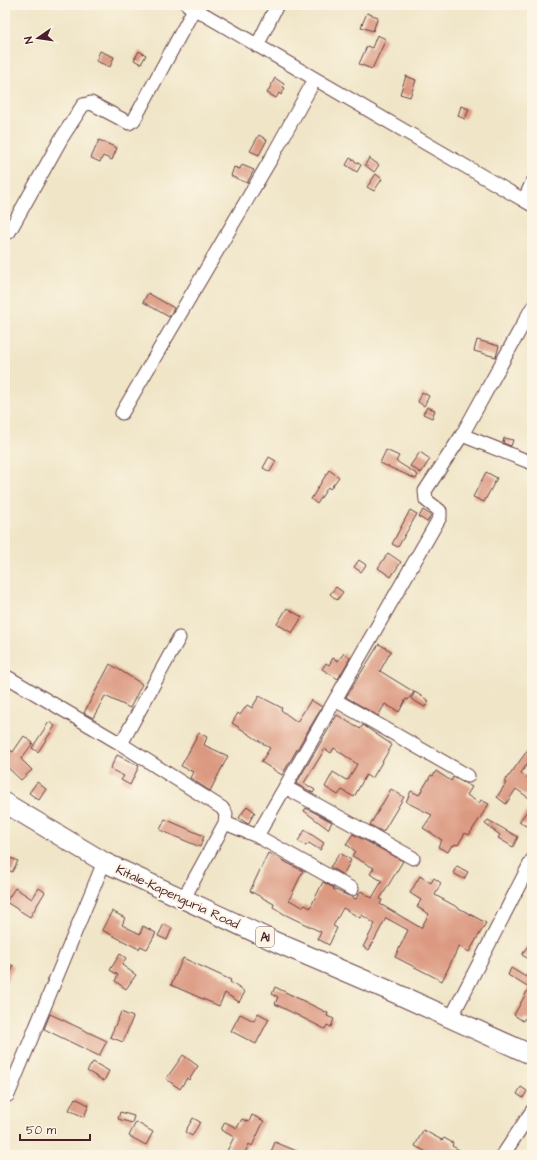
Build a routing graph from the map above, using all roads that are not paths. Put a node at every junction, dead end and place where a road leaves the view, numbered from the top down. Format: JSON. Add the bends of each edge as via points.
{"nodes":[{"id":1,"x":277,"y":5,"type":"edge"},
{"id":2,"x":191,"y":7,"type":"edge"},
{"id":3,"x":257,"y":46,"type":"junction"},
{"id":4,"x":315,"y":79,"type":"junction"},
{"id":5,"x":532,"y":183,"type":"edge"},
{"id":6,"x":528,"y":203,"type":"edge"},
{"id":7,"x":9,"y":232,"type":"dead end"},
{"id":8,"x":531,"y":311,"type":"edge"},
{"id":9,"x":122,"y":413,"type":"dead end"},
{"id":10,"x":462,"y":435,"type":"junction"},
{"id":11,"x":532,"y":463,"type":"edge"},
{"id":12,"x":179,"y":638,"type":"dead end"},
{"id":13,"x":9,"y":678,"type":"dead end"},
{"id":14,"x":335,"y":700,"type":"junction"},
{"id":15,"x":121,"y":744,"type":"junction"},
{"id":16,"x":468,"y":776,"type":"dead end"},
{"id":17,"x":285,"y":787,"type":"junction"},
{"id":18,"x":5,"y":803,"type":"edge"},
{"id":19,"x":225,"y":823,"type":"junction"},
{"id":20,"x":257,"y":836,"type":"junction"},
{"id":21,"x":413,"y":858,"type":"dead end"},
{"id":22,"x":532,"y":860,"type":"edge"},
{"id":23,"x":104,"y":862,"type":"junction"},
{"id":24,"x":352,"y":889,"type":"dead end"},
{"id":25,"x":184,"y":898,"type":"junction"},
{"id":26,"x":451,"y":1018,"type":"junction"},
{"id":27,"x":532,"y":1055,"type":"edge"},
{"id":28,"x":6,"y":1097,"type":"edge"},
{"id":29,"x":532,"y":1111,"type":"edge"},
{"id":30,"x":503,"y":1155,"type":"edge"}],
"edges":[{"from":1,"to":3,"type":"street"},
{"from":2,"to":3,"type":"street"},
{"from":2,"to":7,"type":"street","via":[[134,120],[129,123],[91,103],[83,105]]},
{"from":3,"to":4,"type":"street"},
{"from":4,"to":6,"type":"street"},
{"from":4,"to":9,"type":"street"},
{"from":5,"to":6,"type":"street"},
{"from":8,"to":10,"type":"street"},
{"from":10,"to":11,"type":"street"},
{"from":10,"to":14,"type":"street","via":[[425,491],[426,500],[440,511],[440,517]]},
{"from":12,"to":15,"type":"street"},
{"from":13,"to":15,"type":"street"},
{"from":14,"to":16,"type":"street"},
{"from":14,"to":17,"type":"street"},
{"from":15,"to":19,"type":"street","via":[[222,808],[226,814]]},
{"from":17,"to":20,"type":"street"},
{"from":17,"to":21,"type":"street"},
{"from":18,"to":23,"type":"highway","name":"Kitale-Kapenguria Road","number":"A1"},
{"from":19,"to":20,"type":"street"},
{"from":19,"to":25,"type":"street"},
{"from":20,"to":24,"type":"street"},
{"from":22,"to":26,"type":"street"},
{"from":23,"to":25,"type":"highway","name":"Kitale-Kapenguria Road","number":"A1"},
{"from":23,"to":28,"type":"street"},
{"from":25,"to":26,"type":"highway","name":"Kitale-Kapenguria Road","number":"A1","via":[[278,943]]},
{"from":26,"to":27,"type":"highway","name":"Kitale-Kapenguria Road","number":"A1"},
{"from":29,"to":30,"type":"street"}]}
